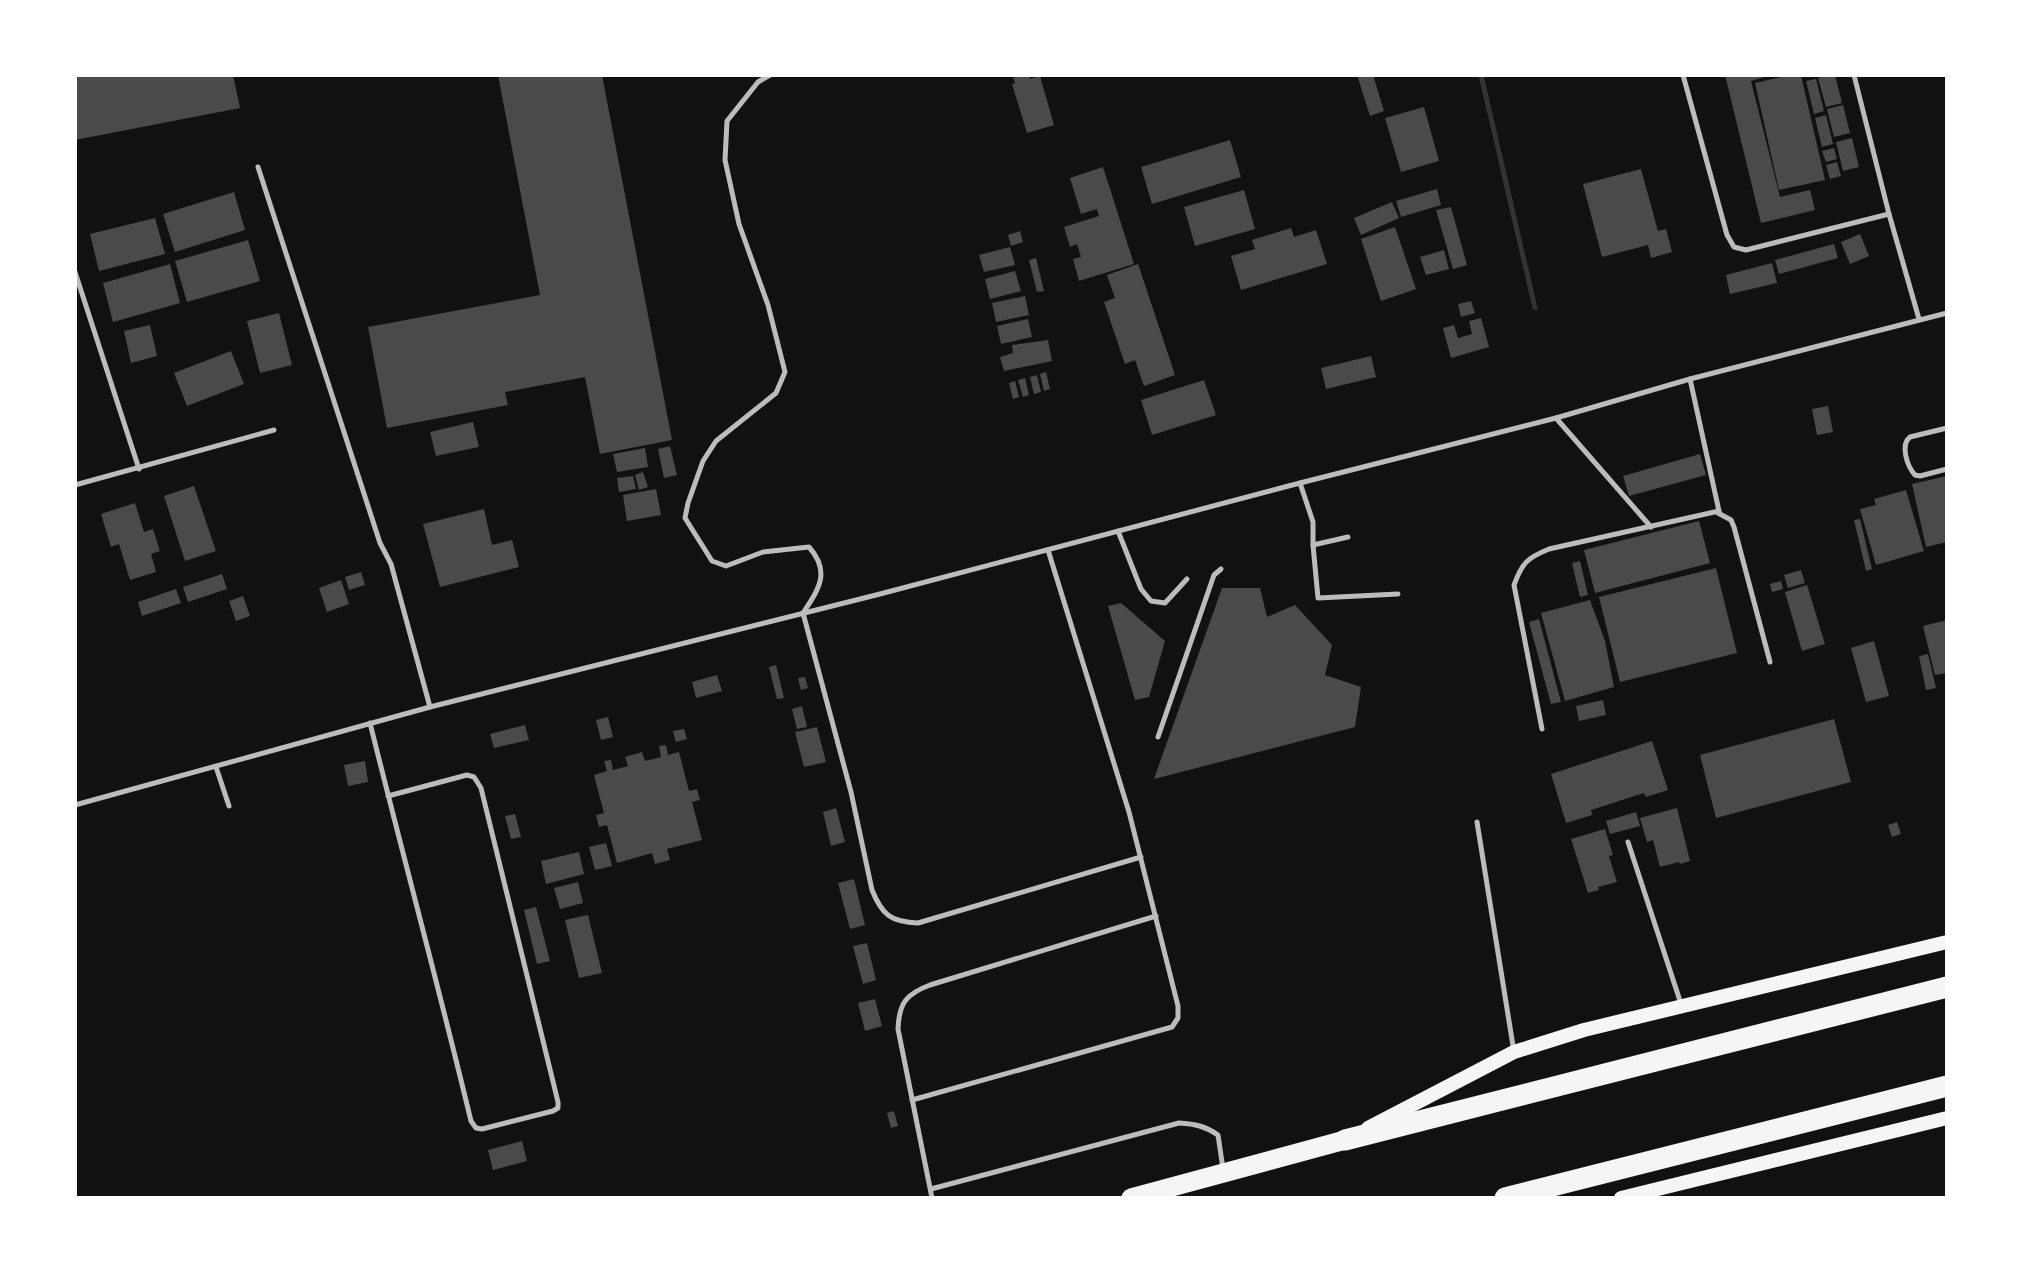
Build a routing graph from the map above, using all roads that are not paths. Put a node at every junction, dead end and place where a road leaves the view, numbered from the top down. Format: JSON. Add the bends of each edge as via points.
{"nodes":[{"id":1,"x":770,"y":75,"type":"edge"},
{"id":2,"x":1683,"y":75,"type":"edge"},
{"id":3,"x":1854,"y":75,"type":"edge"},
{"id":4,"x":258,"y":167,"type":"dead end"},
{"id":5,"x":1889,"y":214,"type":"junction"},
{"id":6,"x":75,"y":272,"type":"edge"},
{"id":7,"x":1947,"y":313,"type":"edge"},
{"id":8,"x":1919,"y":319,"type":"junction"},
{"id":9,"x":1690,"y":379,"type":"junction"},
{"id":10,"x":1556,"y":418,"type":"junction"},
{"id":11,"x":1947,"y":428,"type":"edge"},
{"id":12,"x":274,"y":430,"type":"dead end"},
{"id":13,"x":139,"y":468,"type":"junction"},
{"id":14,"x":1947,"y":469,"type":"edge"},
{"id":15,"x":1300,"y":483,"type":"junction"},
{"id":16,"x":75,"y":485,"type":"edge"},
{"id":17,"x":1719,"y":511,"type":"junction"},
{"id":18,"x":1651,"y":527,"type":"junction"},
{"id":19,"x":1118,"y":531,"type":"junction"},
{"id":20,"x":1348,"y":537,"type":"dead end"},
{"id":21,"x":1312,"y":545,"type":"junction"},
{"id":22,"x":1048,"y":550,"type":"junction"},
{"id":23,"x":1221,"y":569,"type":"dead end"},
{"id":24,"x":1187,"y":579,"type":"dead end"},
{"id":25,"x":1398,"y":594,"type":"dead end"},
{"id":26,"x":803,"y":613,"type":"junction"},
{"id":27,"x":1770,"y":662,"type":"dead end"},
{"id":28,"x":430,"y":707,"type":"junction"},
{"id":29,"x":370,"y":723,"type":"junction"},
{"id":30,"x":1542,"y":729,"type":"dead end"},
{"id":31,"x":1158,"y":737,"type":"dead end"},
{"id":32,"x":215,"y":767,"type":"junction"},
{"id":33,"x":388,"y":796,"type":"junction"},
{"id":34,"x":75,"y":805,"type":"edge"},
{"id":35,"x":229,"y":806,"type":"dead end"},
{"id":36,"x":1477,"y":822,"type":"dead end"},
{"id":37,"x":1628,"y":842,"type":"dead end"},
{"id":38,"x":1141,"y":857,"type":"junction"},
{"id":39,"x":1156,"y":916,"type":"junction"},
{"id":40,"x":1947,"y":942,"type":"edge"},
{"id":41,"x":1947,"y":987,"type":"edge"},
{"id":42,"x":1682,"y":1007,"type":"junction"},
{"id":43,"x":1514,"y":1052,"type":"junction"},
{"id":44,"x":1947,"y":1086,"type":"edge"},
{"id":45,"x":912,"y":1100,"type":"junction"},
{"id":46,"x":1947,"y":1118,"type":"edge"},
{"id":47,"x":1345,"y":1140,"type":"junction"},
{"id":48,"x":1223,"y":1172,"type":"junction"},
{"id":49,"x":931,"y":1189,"type":"junction"},
{"id":50,"x":932,"y":1198,"type":"edge"},
{"id":51,"x":1132,"y":1198,"type":"edge"},
{"id":52,"x":1506,"y":1198,"type":"edge"},
{"id":53,"x":1621,"y":1198,"type":"edge"}],
"edges":[{"from":1,"to":26,"type":"lane","via":[[758,82],[727,121],[725,160],[738,224],[768,305],[785,372],[776,393],[716,441],[703,461],[685,519],[712,561],[726,566],[763,552],[809,547],[822,572]]},
{"from":2,"to":5,"type":"lane","via":[[1734,247],[1746,250]]},
{"from":3,"to":5,"type":"lane"},
{"from":4,"to":28,"type":"lane","via":[[391,564]]},
{"from":5,"to":8,"type":"lane"},
{"from":6,"to":13,"type":"lane"},
{"from":7,"to":8,"type":"lane"},
{"from":8,"to":9,"type":"lane"},
{"from":9,"to":10,"type":"lane"},
{"from":9,"to":17,"type":"lane"},
{"from":10,"to":15,"type":"lane"},
{"from":10,"to":18,"type":"lane"},
{"from":11,"to":14,"type":"lane","via":[[1910,437],[1904,446],[1914,475]]},
{"from":12,"to":13,"type":"lane"},
{"from":13,"to":16,"type":"lane"},
{"from":15,"to":19,"type":"lane"},
{"from":15,"to":21,"type":"lane","via":[[1312,522]]},
{"from":17,"to":18,"type":"lane"},
{"from":17,"to":27,"type":"lane","via":[[1734,527]]},
{"from":18,"to":30,"type":"lane","via":[[1549,549],[1531,556],[1520,568],[1514,585],[1517,607]]},
{"from":19,"to":22,"type":"lane"},
{"from":19,"to":24,"type":"lane","via":[[1141,589],[1151,601],[1165,603]]},
{"from":20,"to":21,"type":"lane"},
{"from":21,"to":25,"type":"lane","via":[[1318,597]]},
{"from":22,"to":26,"type":"lane"},
{"from":22,"to":38,"type":"lane"},
{"from":23,"to":31,"type":"lane","via":[[1214,575]]},
{"from":26,"to":28,"type":"lane"},
{"from":26,"to":38,"type":"lane","via":[[872,890],[888,916],[900,923],[918,923]]},
{"from":28,"to":29,"type":"lane"},
{"from":29,"to":32,"type":"lane"},
{"from":29,"to":33,"type":"lane"},
{"from":32,"to":34,"type":"lane"},
{"from":32,"to":35,"type":"lane"},
{"from":33,"to":33,"type":"lane","via":[[467,775],[481,788],[558,1102],[553,1111],[482,1129],[471,1121]]},
{"from":36,"to":43,"type":"lane"},
{"from":37,"to":42,"type":"lane"},
{"from":38,"to":39,"type":"lane"},
{"from":39,"to":45,"type":"lane","via":[[914,991],[904,1000],[898,1029]]},
{"from":39,"to":45,"type":"lane","via":[[1178,1006],[1172,1027]]},
{"from":40,"to":42,"type":"main road"},
{"from":41,"to":47,"type":"highway"},
{"from":42,"to":43,"type":"main road"},
{"from":43,"to":47,"type":"main road"},
{"from":44,"to":52,"type":"highway"},
{"from":45,"to":49,"type":"lane"},
{"from":46,"to":53,"type":"main road"},
{"from":47,"to":48,"type":"highway"},
{"from":48,"to":49,"type":"lane","via":[[1217,1135],[1196,1124],[1179,1123]]},
{"from":48,"to":51,"type":"highway"},
{"from":49,"to":50,"type":"lane"}]}
